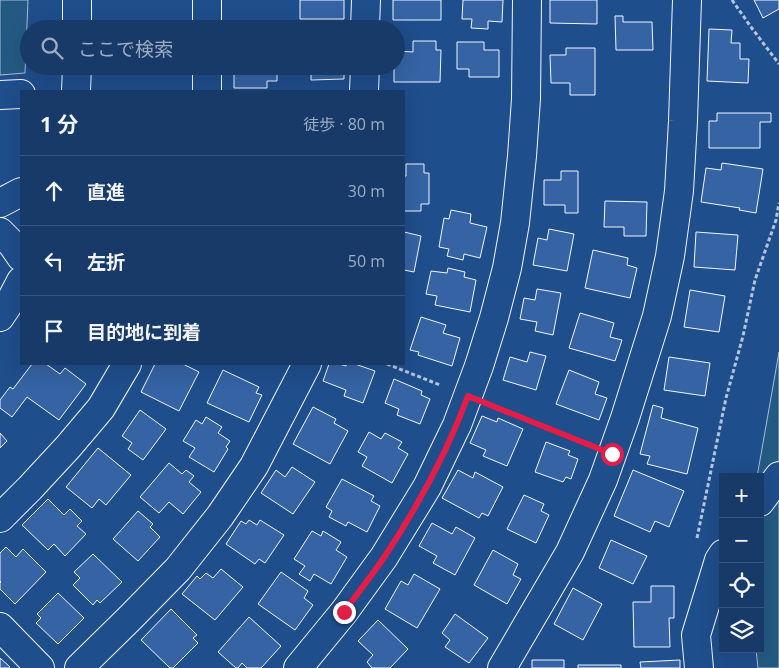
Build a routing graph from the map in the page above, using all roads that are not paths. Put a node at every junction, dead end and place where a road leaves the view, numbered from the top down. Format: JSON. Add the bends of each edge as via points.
{"nodes":[{"id":1,"x":77,"y":0,"type":"edge"},
{"id":2,"x":207,"y":0,"type":"edge"},
{"id":3,"x":366,"y":0,"type":"edge"},
{"id":4,"x":527,"y":0,"type":"edge"},
{"id":5,"x":687,"y":0,"type":"edge"},
{"id":6,"x":77,"y":20,"type":"edge"},
{"id":7,"x":207,"y":20,"type":"edge"},
{"id":8,"x":365,"y":20,"type":"edge"},
{"id":9,"x":77,"y":75,"type":"edge"},
{"id":10,"x":207,"y":75,"type":"edge"},
{"id":11,"x":365,"y":75,"type":"edge"},
{"id":12,"x":76,"y":90,"type":"edge"},
{"id":13,"x":207,"y":90,"type":"edge"},
{"id":14,"x":364,"y":90,"type":"edge"},
{"id":15,"x":20,"y":94,"type":"edge"},
{"id":16,"x":0,"y":95,"type":"edge"},
{"id":17,"x":20,"y":193,"type":"edge"},
{"id":18,"x":0,"y":203,"type":"edge"},
{"id":19,"x":0,"y":232,"type":"edge"},
{"id":20,"x":20,"y":256,"type":"edge"},
{"id":21,"x":20,"y":283,"type":"edge"},
{"id":22,"x":0,"y":317,"type":"edge"},
{"id":23,"x":126,"y":365,"type":"edge"},
{"id":24,"x":306,"y":365,"type":"edge"},
{"id":25,"x":779,"y":476,"type":"edge"},
{"id":26,"x":764,"y":497,"type":"edge"},
{"id":27,"x":0,"y":518,"type":"edge"},
{"id":28,"x":719,"y":560,"type":"edge"},
{"id":29,"x":0,"y":627,"type":"edge"},
{"id":30,"x":40,"y":668,"type":"edge"},
{"id":31,"x":79,"y":668,"type":"edge"},
{"id":32,"x":298,"y":668,"type":"edge"},
{"id":33,"x":502,"y":668,"type":"edge"},
{"id":34,"x":699,"y":668,"type":"edge"}],
"edges":[{"from":1,"to":6,"type":"street"},
{"from":2,"to":7,"type":"street"},
{"from":3,"to":8,"type":"street"},
{"from":4,"to":32,"type":"street","via":[[526,99],[515,222],[507,268],[479,366],[457,426],[427,487],[384,557]]},
{"from":5,"to":33,"type":"street","via":[[679,191],[657,316],[603,480],[570,552]]},
{"from":9,"to":12,"type":"street"},
{"from":10,"to":13,"type":"street"},
{"from":11,"to":14,"type":"street"},
{"from":15,"to":16,"type":"street"},
{"from":17,"to":18,"type":"street"},
{"from":19,"to":20,"type":"street"},
{"from":21,"to":22,"type":"street"},
{"from":23,"to":27,"type":"street","via":[[101,408]]},
{"from":24,"to":31,"type":"street","via":[[254,466],[220,516],[178,569]]},
{"from":25,"to":26,"type":"street"},
{"from":28,"to":34,"type":"street","via":[[696,634]]},
{"from":29,"to":30,"type":"street"}]}
